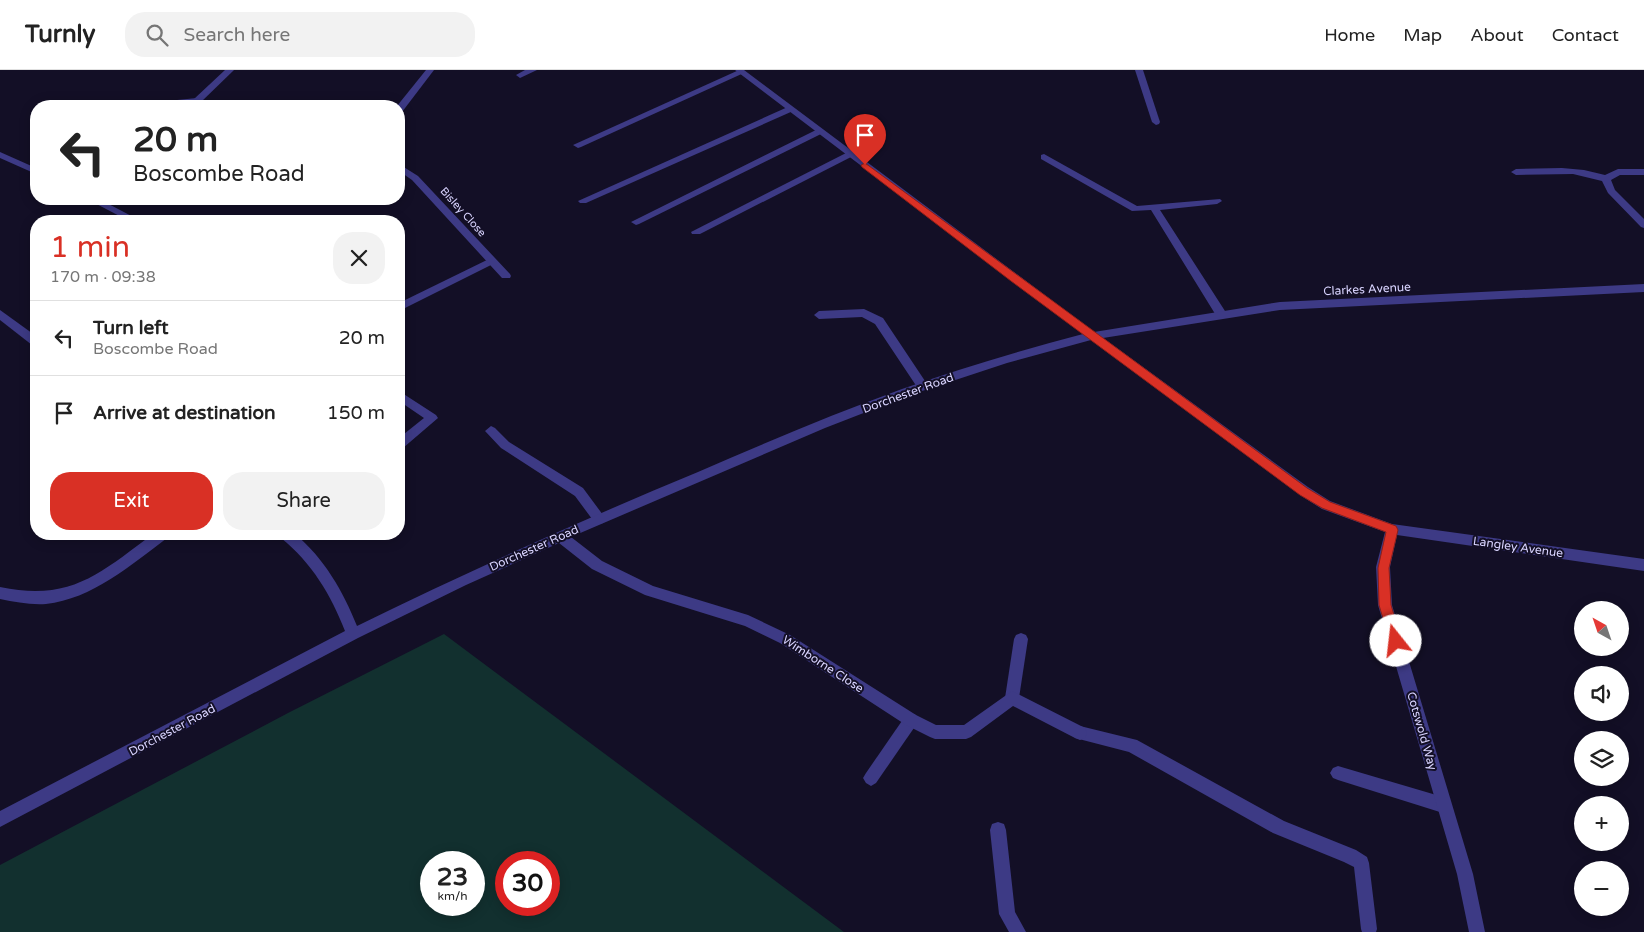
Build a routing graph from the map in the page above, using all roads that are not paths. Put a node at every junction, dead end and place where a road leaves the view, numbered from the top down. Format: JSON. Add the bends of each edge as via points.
{"nodes":[{"id":1,"x":230,"y":70,"type":"edge"},
{"id":2,"x":430,"y":70,"type":"edge"},
{"id":3,"x":533,"y":70,"type":"edge"},
{"id":4,"x":1139,"y":70,"type":"edge"},
{"id":5,"x":740,"y":71,"type":"edge"},
{"id":6,"x":520,"y":75,"type":"dead end"},
{"id":7,"x":199,"y":100,"type":"edge"},
{"id":8,"x":405,"y":102,"type":"edge"},
{"id":9,"x":790,"y":108,"type":"junction"},
{"id":10,"x":1156,"y":122,"type":"dead end"},
{"id":11,"x":820,"y":132,"type":"junction"},
{"id":12,"x":578,"y":145,"type":"dead end"},
{"id":13,"x":850,"y":154,"type":"junction"},
{"id":14,"x":0,"y":155,"type":"edge"},
{"id":15,"x":1044,"y":157,"type":"dead end"},
{"id":16,"x":30,"y":168,"type":"edge"},
{"id":17,"x":405,"y":171,"type":"edge"},
{"id":18,"x":1516,"y":172,"type":"dead end"},
{"id":19,"x":1644,"y":172,"type":"edge"},
{"id":20,"x":1606,"y":179,"type":"junction"},
{"id":21,"x":1217,"y":201,"type":"dead end"},
{"id":22,"x":583,"y":202,"type":"dead end"},
{"id":23,"x":104,"y":205,"type":"edge"},
{"id":24,"x":1154,"y":207,"type":"junction"},
{"id":25,"x":124,"y":215,"type":"edge"},
{"id":26,"x":636,"y":222,"type":"dead end"},
{"id":27,"x":1644,"y":225,"type":"edge"},
{"id":28,"x":696,"y":232,"type":"dead end"},
{"id":29,"x":491,"y":261,"type":"junction"},
{"id":30,"x":506,"y":276,"type":"dead end"},
{"id":31,"x":1644,"y":288,"type":"edge"},
{"id":32,"x":405,"y":304,"type":"edge"},
{"id":33,"x":0,"y":314,"type":"edge"},
{"id":34,"x":819,"y":314,"type":"dead end"},
{"id":35,"x":1221,"y":314,"type":"junction"},
{"id":36,"x":5,"y":324,"type":"edge"},
{"id":37,"x":1092,"y":336,"type":"junction"},
{"id":38,"x":30,"y":339,"type":"edge"},
{"id":39,"x":923,"y":387,"type":"junction"},
{"id":40,"x":405,"y":399,"type":"edge"},
{"id":41,"x":491,"y":431,"type":"dead end"},
{"id":42,"x":405,"y":441,"type":"edge"},
{"id":43,"x":599,"y":519,"type":"junction"},
{"id":44,"x":1392,"y":530,"type":"junction"},
{"id":45,"x":560,"y":536,"type":"junction"},
{"id":46,"x":154,"y":540,"type":"edge"},
{"id":47,"x":295,"y":540,"type":"edge"},
{"id":48,"x":1644,"y":565,"type":"edge"},
{"id":49,"x":0,"y":593,"type":"edge"},
{"id":50,"x":353,"y":634,"type":"junction"},
{"id":51,"x":1021,"y":639,"type":"dead end"},
{"id":52,"x":1012,"y":698,"type":"junction"},
{"id":53,"x":910,"y":720,"type":"junction"},
{"id":54,"x":1338,"y":773,"type":"dead end"},
{"id":55,"x":871,"y":778,"type":"dead end"},
{"id":56,"x":1444,"y":805,"type":"junction"},
{"id":57,"x":0,"y":819,"type":"edge"},
{"id":58,"x":998,"y":830,"type":"dead end"},
{"id":59,"x":1370,"y":930,"type":"dead end"},
{"id":60,"x":1018,"y":932,"type":"edge"},
{"id":61,"x":1477,"y":932,"type":"edge"}],
"edges":[{"from":1,"to":7,"type":"street"},
{"from":2,"to":8,"type":"street"},
{"from":3,"to":6,"type":"street"},
{"from":4,"to":10,"type":"street"},
{"from":5,"to":9,"type":"street","name":"Langley Avenue"},
{"from":5,"to":12,"type":"street"},
{"from":9,"to":11,"type":"street","name":"Langley Avenue"},
{"from":9,"to":22,"type":"street"},
{"from":11,"to":13,"type":"street","name":"Langley Avenue"},
{"from":11,"to":26,"type":"street"},
{"from":13,"to":28,"type":"street"},
{"from":13,"to":37,"type":"street","name":"Langley Avenue"},
{"from":14,"to":16,"type":"street"},
{"from":15,"to":24,"type":"street","via":[[1135,209]]},
{"from":17,"to":29,"type":"street","name":"Bisley Close"},
{"from":18,"to":20,"type":"street","via":[[1579,171]]},
{"from":19,"to":20,"type":"street","via":[[1618,172]]},
{"from":20,"to":27,"type":"street","via":[[1611,191]]},
{"from":21,"to":24,"type":"street"},
{"from":23,"to":25,"type":"street"},
{"from":24,"to":35,"type":"street"},
{"from":29,"to":30,"type":"street","name":"Bisley Close"},
{"from":29,"to":32,"type":"street"},
{"from":31,"to":35,"type":"street","name":"Clarkes Avenue","via":[[1280,306]]},
{"from":33,"to":36,"type":"street"},
{"from":34,"to":39,"type":"street","via":[[864,313],[879,321]]},
{"from":35,"to":37,"type":"street","name":"Clarkes Avenue"},
{"from":36,"to":38,"type":"street"},
{"from":37,"to":39,"type":"street","name":"Dorchester Road","via":[[1005,359]]},
{"from":37,"to":44,"type":"street","name":"Langley Avenue","via":[[1304,492],[1326,505]]},
{"from":39,"to":43,"type":"street","name":"Dorchester Road","via":[[813,428]]},
{"from":40,"to":42,"type":"street","via":[[432,418]]},
{"from":41,"to":43,"type":"street","via":[[505,445],[578,492]]},
{"from":43,"to":45,"type":"street","name":"Dorchester Road"},
{"from":44,"to":48,"type":"street","name":"Langley Avenue"},
{"from":44,"to":56,"type":"street","name":"Cotswold Way","via":[[1384,568],[1385,605]]},
{"from":45,"to":50,"type":"street","name":"Dorchester Road"},
{"from":45,"to":53,"type":"street","name":"Wimborne Close","via":[[597,565],[650,591],[748,621],[785,639]]},
{"from":46,"to":49,"type":"street","via":[[86,587],[33,599]]},
{"from":47,"to":50,"type":"street","via":[[327,578]]},
{"from":50,"to":57,"type":"street","name":"Dorchester Road"},
{"from":51,"to":52,"type":"street"},
{"from":52,"to":53,"type":"street","name":"Wimborne Close","via":[[966,732],[935,732]]},
{"from":52,"to":59,"type":"street","via":[[1080,733],[1132,745],[1279,827],[1361,863]]},
{"from":53,"to":55,"type":"street"},
{"from":54,"to":56,"type":"street"},
{"from":56,"to":61,"type":"street","name":"Cotswold Way","via":[[1465,874]]},
{"from":58,"to":60,"type":"street","via":[[1007,914]]}]}
